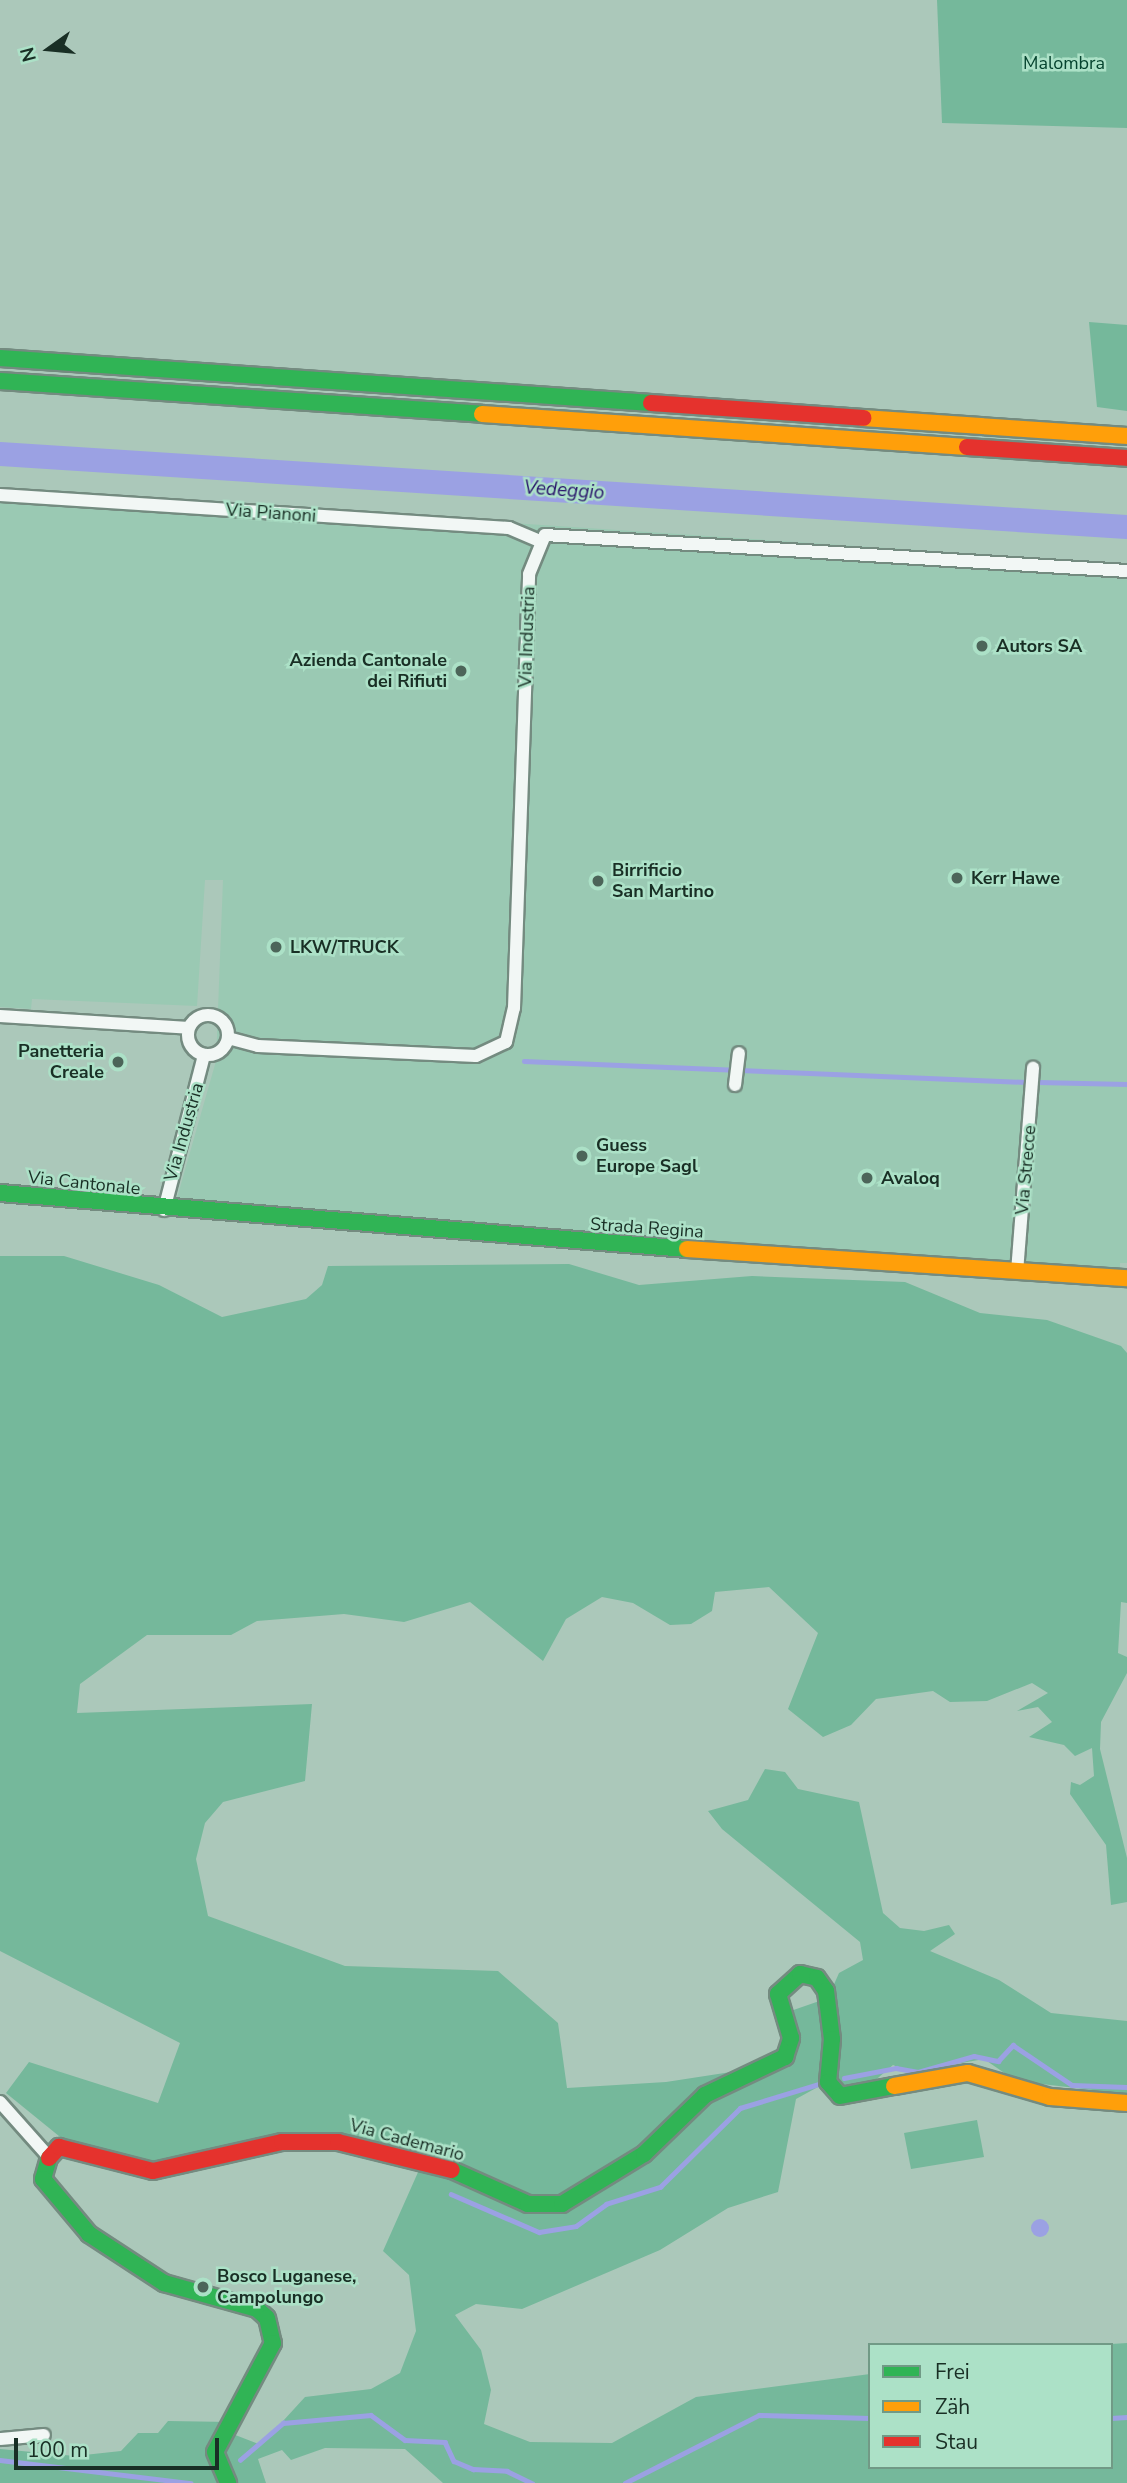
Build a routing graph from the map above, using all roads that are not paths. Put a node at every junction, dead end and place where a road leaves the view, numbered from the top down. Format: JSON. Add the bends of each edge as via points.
{"nodes":[{"id":1,"x":0,"y":358,"type":"edge"},
{"id":2,"x":0,"y":381,"type":"edge"},
{"id":3,"x":1127,"y":436,"type":"edge"},
{"id":4,"x":1127,"y":458,"type":"edge"},
{"id":5,"x":0,"y":495,"type":"edge"},
{"id":6,"x":540,"y":541,"type":"junction"},
{"id":7,"x":1127,"y":571,"type":"edge"},
{"id":8,"x":0,"y":1016,"type":"edge"},
{"id":9,"x":189,"y":1028,"type":"junction"},
{"id":10,"x":228,"y":1038,"type":"junction"},
{"id":11,"x":204,"y":1055,"type":"junction"},
{"id":12,"x":738,"y":1057,"type":"dead end"},
{"id":13,"x":1033,"y":1068,"type":"dead end"},
{"id":14,"x":735,"y":1083,"type":"dead end"},
{"id":15,"x":0,"y":1193,"type":"edge"},
{"id":16,"x":164,"y":1210,"type":"junction"},
{"id":17,"x":1017,"y":1272,"type":"junction"},
{"id":18,"x":1125,"y":1277,"type":"edge"},
{"id":19,"x":0,"y":2102,"type":"edge"},
{"id":20,"x":1127,"y":2103,"type":"edge"},
{"id":21,"x":48,"y":2157,"type":"junction"},
{"id":22,"x":44,"y":2435,"type":"dead end"},
{"id":23,"x":0,"y":2439,"type":"edge"},
{"id":24,"x":228,"y":2483,"type":"edge"}],
"edges":[{"from":1,"to":3,"type":"main road"},
{"from":2,"to":4,"type":"main road"},
{"from":5,"to":6,"type":"street","name":"Via Pianoni","via":[[509,528]]},
{"from":6,"to":7,"type":"street","via":[[561,532]]},
{"from":6,"to":10,"type":"street","name":"Via Industria","via":[[529,574],[514,1008],[506,1042],[476,1056],[258,1046]]},
{"from":8,"to":9,"type":"street"},
{"from":9,"to":10,"type":"street","via":[[211,1015],[222,1021]]},
{"from":9,"to":11,"type":"street","via":[[188,1041]]},
{"from":10,"to":11,"type":"street","via":[[222,1050]]},
{"from":11,"to":16,"type":"street","name":"Via Industria"},
{"from":12,"to":14,"type":"street"},
{"from":13,"to":17,"type":"street","name":"Via Strecce"},
{"from":15,"to":16,"type":"main road","name":"Via Cantonale"},
{"from":16,"to":17,"type":"main road","name":"Strada Regina"},
{"from":17,"to":18,"type":"main road","name":"Strada Regina"},
{"from":19,"to":21,"type":"street"},
{"from":20,"to":21,"type":"main road","name":"Via Cademario","via":[[1050,2097],[968,2073],[840,2096],[828,2082],[832,2039],[826,1991],[817,1978],[800,1974],[778,1994],[792,2038],[785,2057],[705,2095],[644,2154],[562,2204],[528,2204],[446,2166],[338,2142],[282,2142],[153,2171],[74,2146]]},
{"from":21,"to":24,"type":"main road","via":[[46,2185],[89,2234],[164,2283],[257,2309],[267,2318],[273,2343],[215,2452]]},
{"from":22,"to":23,"type":"street"}]}
